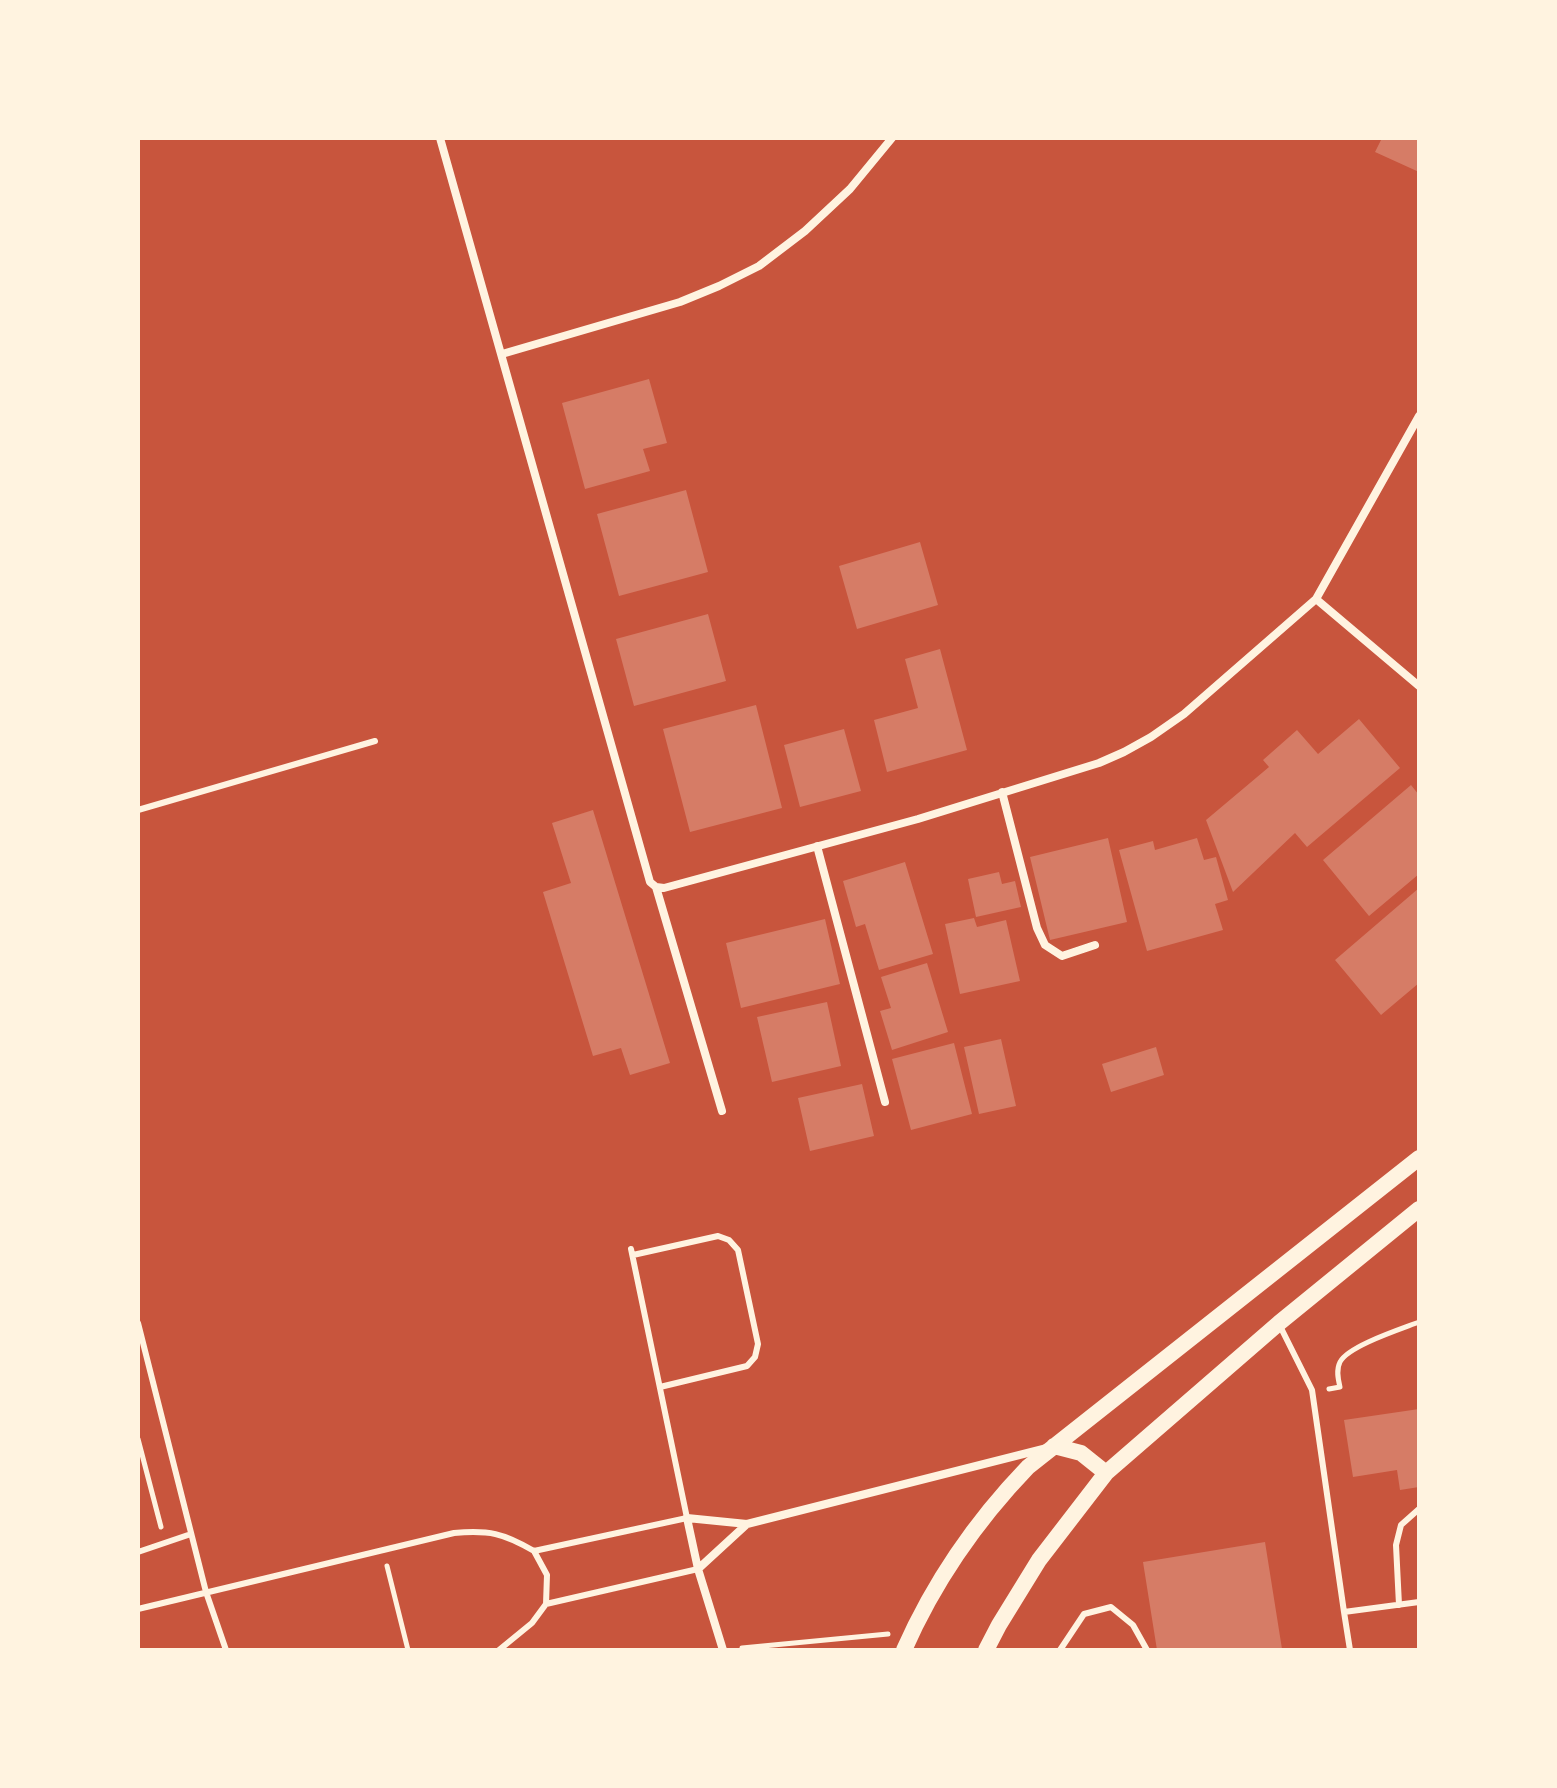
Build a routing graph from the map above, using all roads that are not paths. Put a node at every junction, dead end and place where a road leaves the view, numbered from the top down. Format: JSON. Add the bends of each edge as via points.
{"nodes":[{"id":1,"x":440,"y":138,"type":"edge"},
{"id":2,"x":892,"y":138,"type":"edge"},
{"id":3,"x":502,"y":354,"type":"junction"},
{"id":4,"x":1419,"y":416,"type":"edge"},
{"id":5,"x":1316,"y":599,"type":"junction"},
{"id":6,"x":1419,"y":686,"type":"edge"},
{"id":7,"x":375,"y":741,"type":"dead end"},
{"id":8,"x":1002,"y":792,"type":"junction"},
{"id":9,"x":138,"y":810,"type":"edge"},
{"id":10,"x":817,"y":846,"type":"junction"},
{"id":11,"x":653,"y":885,"type":"junction"},
{"id":12,"x":1095,"y":945,"type":"dead end"},
{"id":13,"x":885,"y":1102,"type":"dead end"},
{"id":14,"x":722,"y":1111,"type":"dead end"},
{"id":15,"x":1419,"y":1158,"type":"edge"},
{"id":16,"x":1419,"y":1209,"type":"edge"},
{"id":17,"x":138,"y":1323,"type":"edge"},
{"id":18,"x":1279,"y":1323,"type":"junction"},
{"id":19,"x":660,"y":1387,"type":"junction"},
{"id":20,"x":1054,"y":1446,"type":"junction"},
{"id":21,"x":1106,"y":1473,"type":"junction"},
{"id":22,"x":1419,"y":1509,"type":"edge"},
{"id":23,"x":687,"y":1518,"type":"junction"},
{"id":24,"x":747,"y":1524,"type":"junction"},
{"id":25,"x":191,"y":1534,"type":"junction"},
{"id":26,"x":534,"y":1551,"type":"junction"},
{"id":27,"x":138,"y":1552,"type":"edge"},
{"id":28,"x":698,"y":1569,"type":"junction"},
{"id":29,"x":206,"y":1592,"type":"junction"},
{"id":30,"x":1419,"y":1602,"type":"edge"},
{"id":31,"x":546,"y":1604,"type":"junction"},
{"id":32,"x":1399,"y":1605,"type":"junction"},
{"id":33,"x":138,"y":1609,"type":"edge"},
{"id":34,"x":1344,"y":1612,"type":"junction"},
{"id":35,"x":226,"y":1650,"type":"edge"},
{"id":36,"x":499,"y":1650,"type":"edge"},
{"id":37,"x":723,"y":1650,"type":"edge"},
{"id":38,"x":904,"y":1650,"type":"edge"},
{"id":39,"x":986,"y":1650,"type":"edge"},
{"id":40,"x":1060,"y":1650,"type":"edge"},
{"id":41,"x":1147,"y":1650,"type":"edge"},
{"id":42,"x":1350,"y":1650,"type":"edge"}],
"edges":[{"from":1,"to":3,"type":"street"},
{"from":2,"to":3,"type":"street","via":[[850,189],[759,266],[680,302]]},
{"from":3,"to":11,"type":"street"},
{"from":4,"to":5,"type":"street"},
{"from":5,"to":6,"type":"street"},
{"from":5,"to":8,"type":"street","via":[[1151,737],[1099,763]]},
{"from":7,"to":9,"type":"lane"},
{"from":8,"to":10,"type":"street"},
{"from":8,"to":12,"type":"street","via":[[1045,945],[1062,956]]},
{"from":10,"to":11,"type":"street","via":[[664,888]]},
{"from":10,"to":13,"type":"street"},
{"from":11,"to":14,"type":"street"},
{"from":15,"to":20,"type":"main road"},
{"from":16,"to":18,"type":"main road"},
{"from":17,"to":25,"type":"lane"},
{"from":18,"to":21,"type":"main road"},
{"from":18,"to":34,"type":"lane","via":[[1312,1392]]},
{"from":19,"to":19,"type":"lane","via":[[747,1366],[755,1357],[758,1344],[738,1250],[729,1240],[718,1236],[632,1252]]},
{"from":19,"to":23,"type":"lane"},
{"from":20,"to":21,"type":"main road","via":[[1081,1453]]},
{"from":20,"to":24,"type":"street"},
{"from":20,"to":38,"type":"main road","via":[[1004,1492],[971,1534]]},
{"from":21,"to":39,"type":"main road","via":[[1039,1560]]},
{"from":22,"to":32,"type":"lane","via":[[1401,1525],[1396,1545]]},
{"from":23,"to":24,"type":"street"},
{"from":23,"to":26,"type":"lane"},
{"from":23,"to":28,"type":"street"},
{"from":24,"to":28,"type":"street"},
{"from":25,"to":27,"type":"lane"},
{"from":25,"to":29,"type":"lane"},
{"from":26,"to":29,"type":"lane","via":[[509,1536],[454,1533]]},
{"from":26,"to":31,"type":"lane","via":[[547,1575]]},
{"from":28,"to":31,"type":"lane"},
{"from":28,"to":37,"type":"street"},
{"from":29,"to":33,"type":"lane"},
{"from":29,"to":35,"type":"lane"},
{"from":30,"to":32,"type":"lane"},
{"from":31,"to":36,"type":"lane"},
{"from":32,"to":34,"type":"lane"},
{"from":34,"to":42,"type":"lane"},
{"from":40,"to":41,"type":"lane","via":[[1084,1614],[1111,1607],[1133,1625]]}]}
